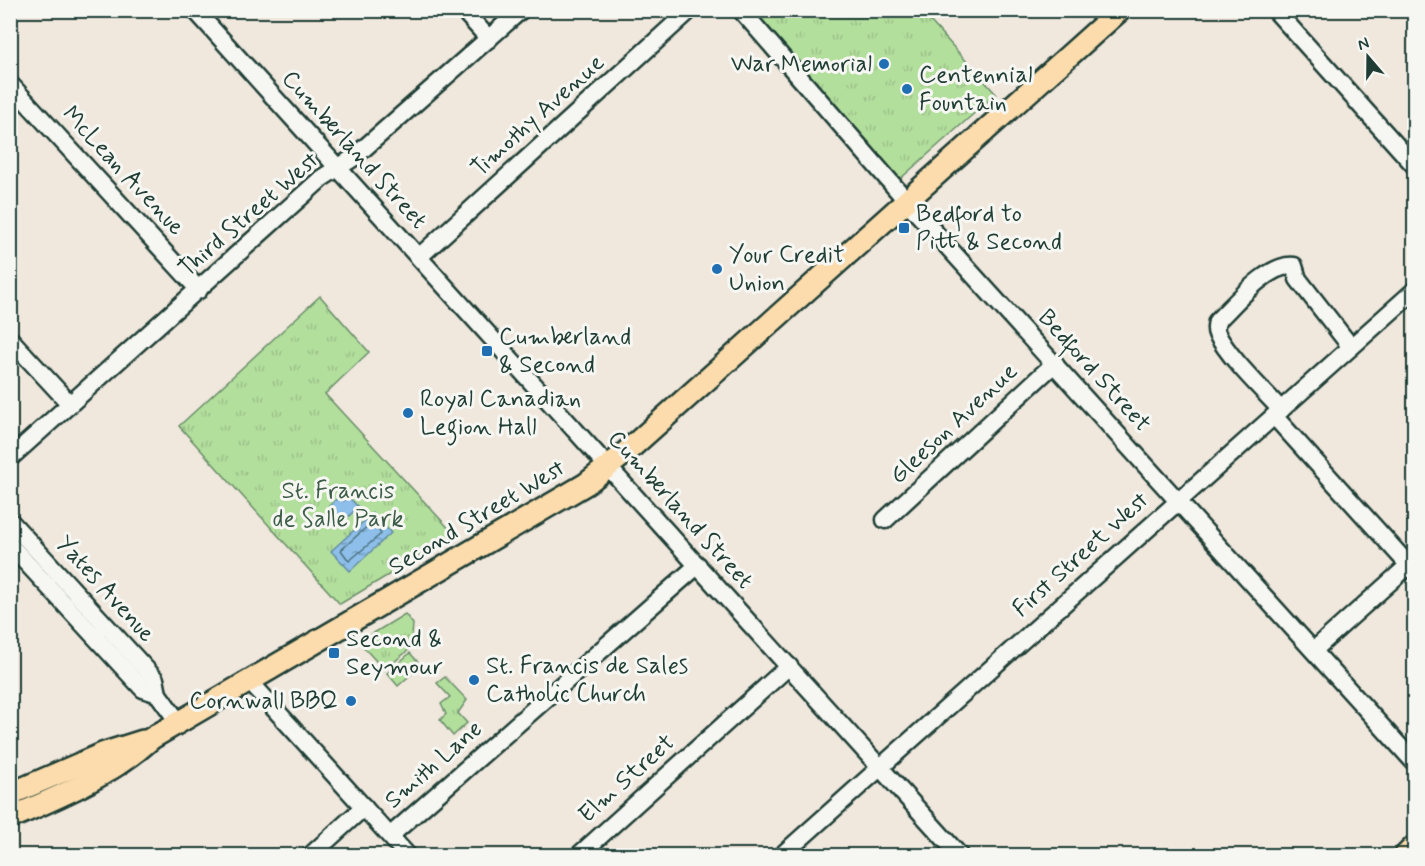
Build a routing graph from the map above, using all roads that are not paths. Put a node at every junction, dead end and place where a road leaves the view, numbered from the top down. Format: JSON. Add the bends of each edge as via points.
{"nodes":[{"id":1,"x":195,"y":10,"type":"edge"},
{"id":2,"x":463,"y":10,"type":"edge"},
{"id":3,"x":521,"y":10,"type":"edge"},
{"id":4,"x":690,"y":10,"type":"edge"},
{"id":5,"x":741,"y":10,"type":"edge"},
{"id":6,"x":1120,"y":10,"type":"edge"},
{"id":7,"x":1275,"y":10,"type":"edge"},
{"id":8,"x":489,"y":39,"type":"junction"},
{"id":9,"x":10,"y":84,"type":"edge"},
{"id":10,"x":1414,"y":165,"type":"edge"},
{"id":11,"x":336,"y":168,"type":"junction"},
{"id":12,"x":907,"y":201,"type":"junction"},
{"id":13,"x":419,"y":257,"type":"junction"},
{"id":14,"x":199,"y":290,"type":"junction"},
{"id":15,"x":1414,"y":291,"type":"edge"},
{"id":16,"x":10,"y":339,"type":"edge"},
{"id":17,"x":1351,"y":347,"type":"junction"},
{"id":18,"x":1055,"y":363,"type":"junction"},
{"id":19,"x":70,"y":404,"type":"junction"},
{"id":20,"x":1277,"y":413,"type":"junction"},
{"id":21,"x":10,"y":458,"type":"edge"},
{"id":22,"x":608,"y":466,"type":"junction"},
{"id":23,"x":1179,"y":500,"type":"junction"},
{"id":24,"x":885,"y":520,"type":"dead end"},
{"id":25,"x":10,"y":521,"type":"edge"},
{"id":26,"x":21,"y":549,"type":"edge"},
{"id":27,"x":698,"y":565,"type":"junction"},
{"id":28,"x":1412,"y":568,"type":"edge"},
{"id":29,"x":1314,"y":650,"type":"junction"},
{"id":30,"x":789,"y":666,"type":"junction"},
{"id":31,"x":251,"y":682,"type":"junction"},
{"id":32,"x":179,"y":723,"type":"junction"},
{"id":33,"x":152,"y":738,"type":"junction"},
{"id":34,"x":1414,"y":762,"type":"edge"},
{"id":35,"x":879,"y":766,"type":"junction"},
{"id":36,"x":10,"y":794,"type":"edge"},
{"id":37,"x":364,"y":807,"type":"junction"},
{"id":38,"x":10,"y":818,"type":"edge"},
{"id":39,"x":391,"y":835,"type":"junction"},
{"id":40,"x":1414,"y":847,"type":"edge"},
{"id":41,"x":310,"y":855,"type":"edge"},
{"id":42,"x":408,"y":855,"type":"edge"},
{"id":43,"x":578,"y":855,"type":"edge"},
{"id":44,"x":781,"y":855,"type":"edge"},
{"id":45,"x":960,"y":855,"type":"edge"},
{"id":46,"x":1405,"y":855,"type":"edge"}],
"edges":[{"from":1,"to":11,"type":"street","name":"Cumberland Street"},
{"from":2,"to":8,"type":"street"},
{"from":3,"to":8,"type":"street","name":"Third Street West"},
{"from":4,"to":13,"type":"street","name":"Timothy Avenue"},
{"from":5,"to":12,"type":"street","name":"Bedford Street"},
{"from":6,"to":12,"type":"main road","name":"Second Street West"},
{"from":7,"to":10,"type":"street"},
{"from":8,"to":11,"type":"street","name":"Third Street West","via":[[353,158]]},
{"from":9,"to":14,"type":"street","name":"McLean Avenue"},
{"from":11,"to":13,"type":"street","name":"Cumberland Street"},
{"from":11,"to":14,"type":"street","name":"Third Street West"},
{"from":12,"to":18,"type":"street","name":"Bedford Street"},
{"from":12,"to":22,"type":"main road","name":"Second Street West"},
{"from":13,"to":22,"type":"street","name":"Cumberland Street"},
{"from":14,"to":19,"type":"street","name":"Third Street West"},
{"from":15,"to":17,"type":"street","name":"First Street West"},
{"from":16,"to":19,"type":"street"},
{"from":17,"to":20,"type":"street","name":"First Street West"},
{"from":17,"to":20,"type":"street","via":[[1298,279],[1294,266],[1272,270],[1215,327]]},
{"from":18,"to":23,"type":"street","name":"Bedford Street"},
{"from":18,"to":24,"type":"street","name":"Gleeson Avenue"},
{"from":19,"to":21,"type":"street","name":"Third Street West"},
{"from":20,"to":23,"type":"street","name":"First Street West"},
{"from":20,"to":28,"type":"street"},
{"from":22,"to":27,"type":"street","name":"Cumberland Street"},
{"from":22,"to":31,"type":"main road","name":"Second Street West","via":[[586,484]]},
{"from":23,"to":29,"type":"street","name":"Bedford Street"},
{"from":23,"to":35,"type":"street","name":"First Street West"},
{"from":25,"to":26,"type":"street","name":"Yates Avenue"},
{"from":26,"to":32,"type":"street","name":"Yates Avenue","via":[[92,622],[143,689],[158,694]]},
{"from":27,"to":30,"type":"street","name":"Cumberland Street"},
{"from":27,"to":39,"type":"street","name":"Smith Lane"},
{"from":28,"to":29,"type":"street"},
{"from":29,"to":34,"type":"street","name":"Bedford Street"},
{"from":30,"to":35,"type":"street","name":"Cumberland Street"},
{"from":30,"to":43,"type":"street","name":"Elm Street"},
{"from":31,"to":32,"type":"main road","name":"Second Street West"},
{"from":31,"to":37,"type":"street"},
{"from":32,"to":33,"type":"main road","name":"Second Street West"},
{"from":33,"to":36,"type":"main road","name":"Second Street West","via":[[105,753]]},
{"from":33,"to":38,"type":"main road","name":"Second Street West","via":[[115,769]]},
{"from":35,"to":44,"type":"street","name":"First Street West"},
{"from":35,"to":45,"type":"street","name":"Cumberland Street"},
{"from":37,"to":39,"type":"street"},
{"from":37,"to":41,"type":"street"},
{"from":39,"to":42,"type":"street"},
{"from":40,"to":46,"type":"main road"}]}
